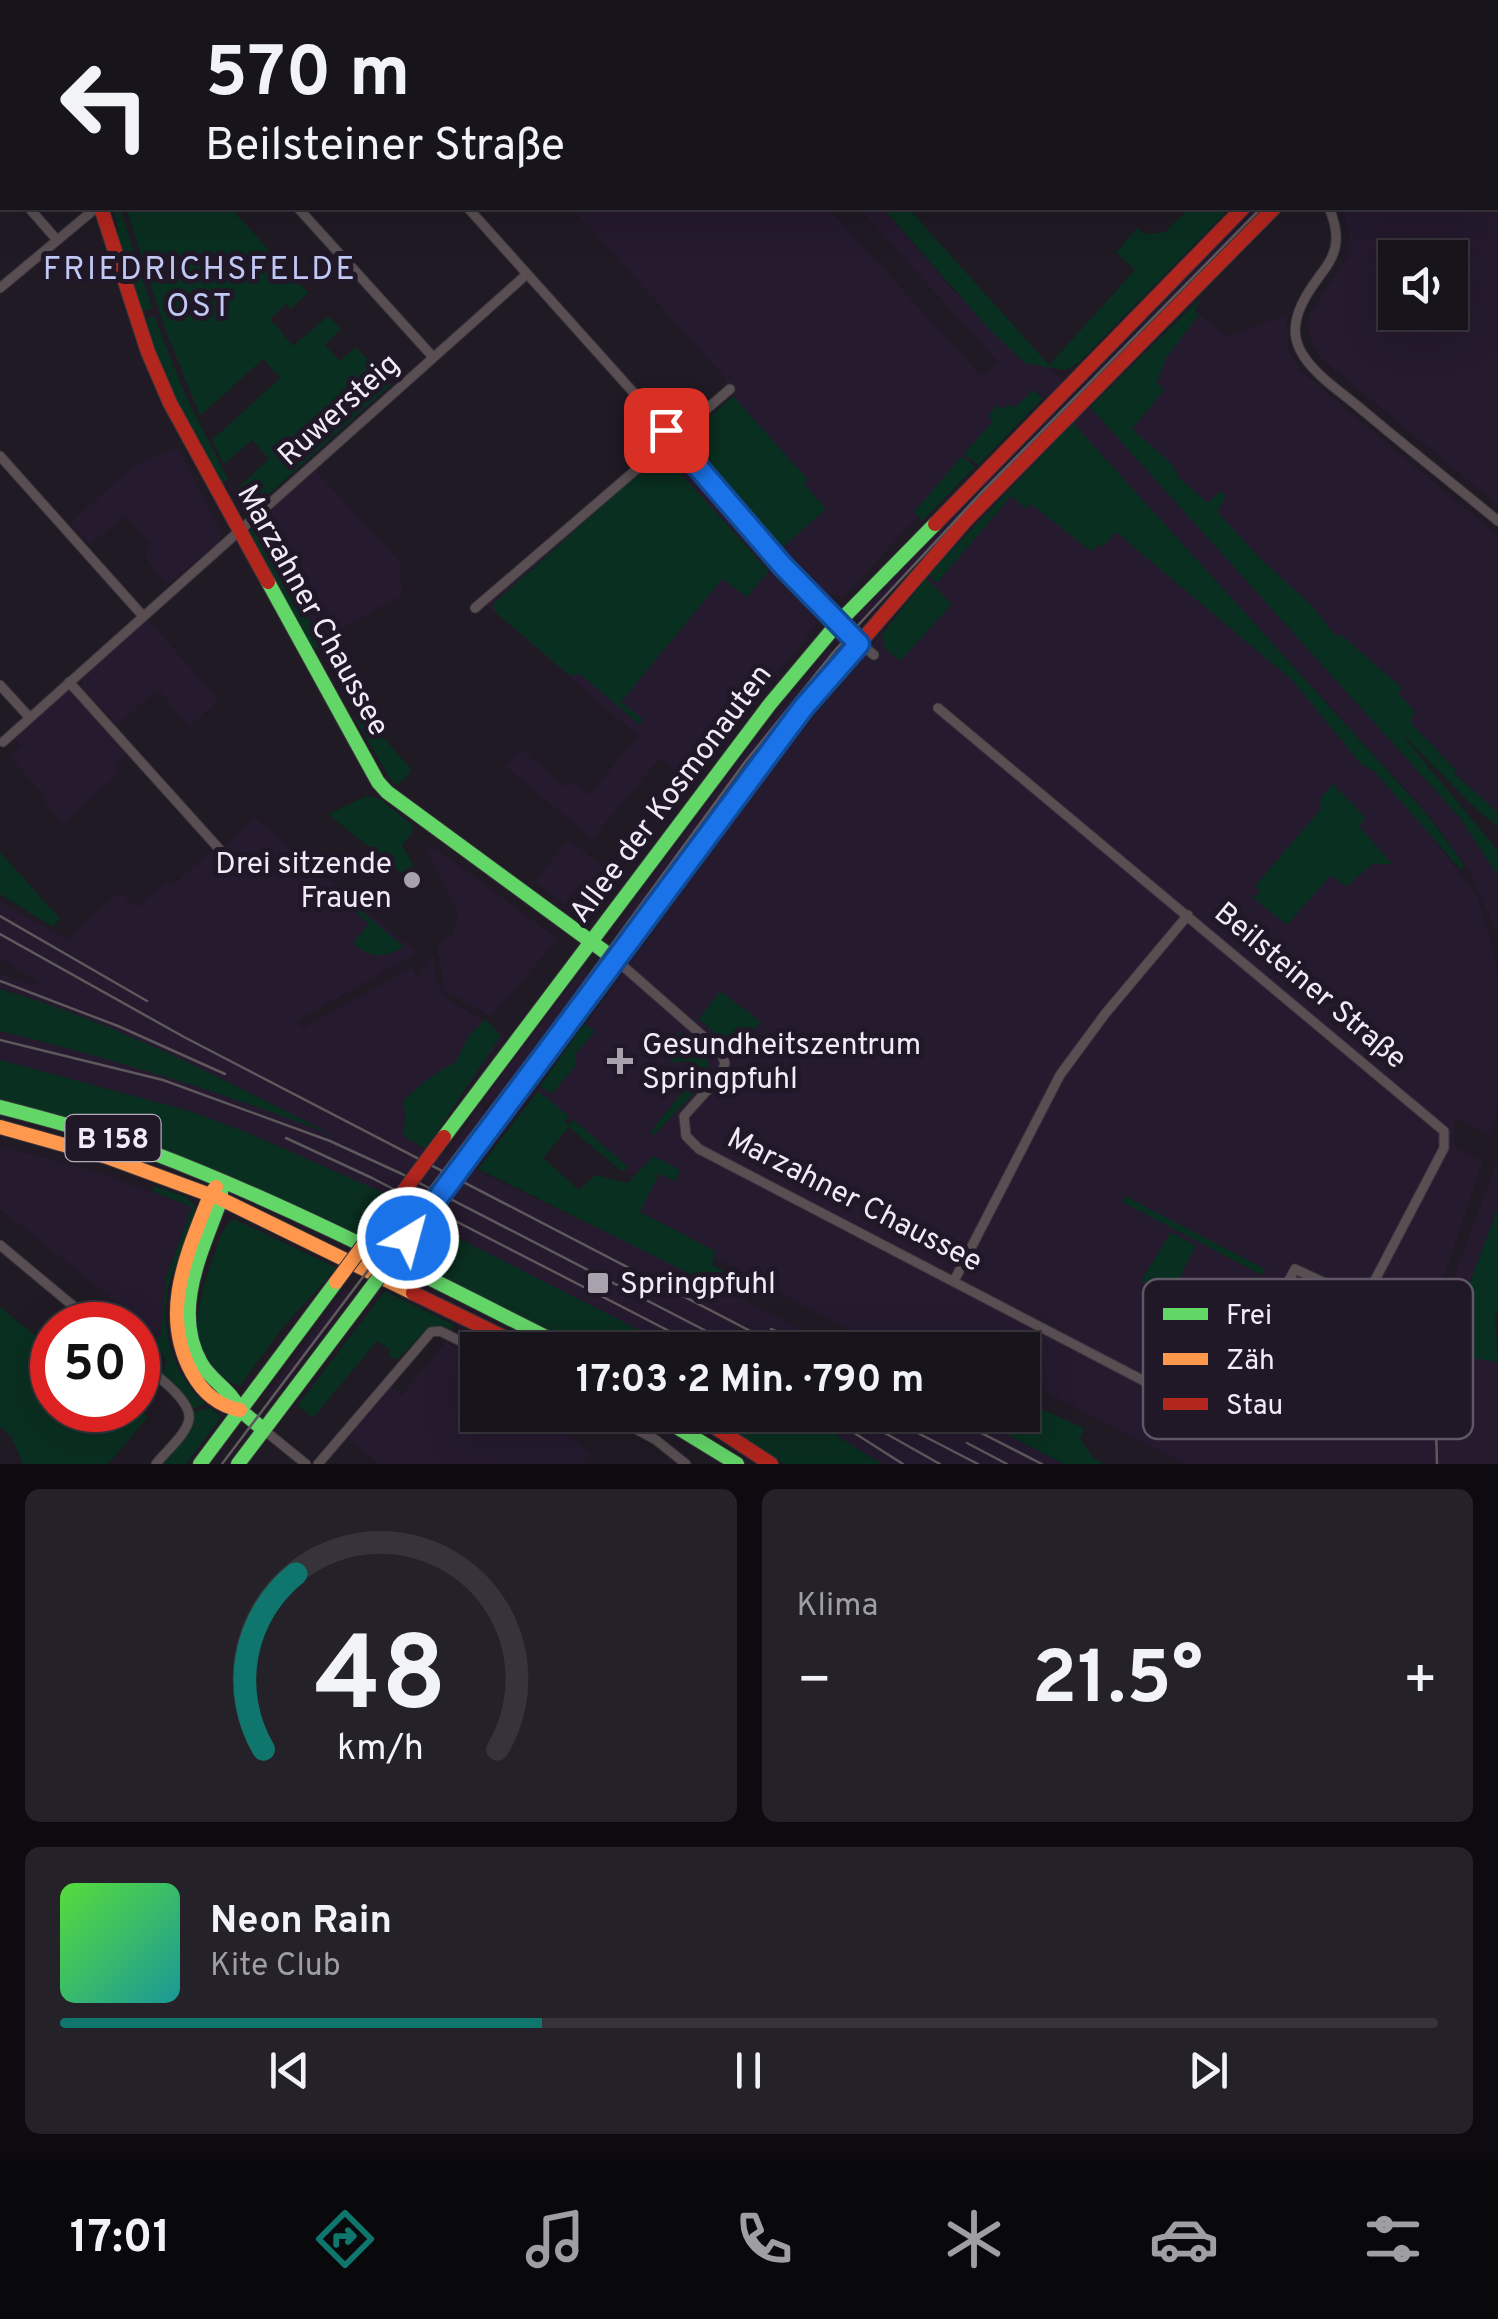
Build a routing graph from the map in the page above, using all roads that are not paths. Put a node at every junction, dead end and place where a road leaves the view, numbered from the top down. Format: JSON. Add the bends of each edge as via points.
{"nodes":[{"id":1,"x":31,"y":210,"type":"edge"},
{"id":2,"x":95,"y":210,"type":"edge"},
{"id":3,"x":99,"y":210,"type":"edge"},
{"id":4,"x":300,"y":210,"type":"edge"},
{"id":5,"x":470,"y":210,"type":"edge"},
{"id":6,"x":1242,"y":210,"type":"edge"},
{"id":7,"x":1272,"y":210,"type":"edge"},
{"id":8,"x":1330,"y":210,"type":"edge"},
{"id":9,"x":57,"y":240,"type":"junction"},
{"id":10,"x":527,"y":274,"type":"junction"},
{"id":11,"x":0,"y":288,"type":"edge"},
{"id":12,"x":433,"y":357,"type":"junction"},
{"id":13,"x":730,"y":389,"type":"dead end"},
{"id":14,"x":672,"y":438,"type":"junction"},
{"id":15,"x":0,"y":456,"type":"edge"},
{"id":16,"x":1498,"y":521,"type":"edge"},
{"id":17,"x":239,"y":530,"type":"junction"},
{"id":18,"x":475,"y":608,"type":"dead end"},
{"id":19,"x":144,"y":616,"type":"junction"},
{"id":20,"x":837,"y":624,"type":"junction"},
{"id":21,"x":859,"y":644,"type":"junction"},
{"id":22,"x":874,"y":655,"type":"dead end"},
{"id":23,"x":70,"y":682,"type":"junction"},
{"id":24,"x":0,"y":685,"type":"edge"},
{"id":25,"x":938,"y":708,"type":"dead end"},
{"id":26,"x":30,"y":718,"type":"junction"},
{"id":27,"x":3,"y":742,"type":"dead end"},
{"id":28,"x":222,"y":852,"type":"dead end"},
{"id":29,"x":1188,"y":915,"type":"junction"},
{"id":30,"x":591,"y":943,"type":"junction"},
{"id":31,"x":616,"y":960,"type":"junction"},
{"id":32,"x":0,"y":1106,"type":"edge"},
{"id":33,"x":0,"y":1128,"type":"edge"},
{"id":34,"x":222,"y":1180,"type":"junction"},
{"id":35,"x":216,"y":1197,"type":"junction"},
{"id":36,"x":0,"y":1245,"type":"edge"},
{"id":37,"x":1295,"y":1270,"type":"joint"},
{"id":38,"x":1290,"y":1279,"type":"edge"},
{"id":39,"x":1315,"y":1279,"type":"edge"},
{"id":40,"x":1376,"y":1279,"type":"edge"},
{"id":41,"x":954,"y":1281,"type":"junction"},
{"id":42,"x":68,"y":1302,"type":"edge"},
{"id":43,"x":490,"y":1332,"type":"edge"},
{"id":44,"x":535,"y":1332,"type":"edge"},
{"id":45,"x":460,"y":1341,"type":"edge"},
{"id":46,"x":160,"y":1379,"type":"edge"},
{"id":47,"x":1143,"y":1380,"type":"edge"},
{"id":48,"x":240,"y":1410,"type":"junction"},
{"id":49,"x":264,"y":1430,"type":"junction"},
{"id":50,"x":641,"y":1432,"type":"edge"},
{"id":51,"x":685,"y":1432,"type":"edge"},
{"id":52,"x":722,"y":1432,"type":"edge"},
{"id":53,"x":156,"y":1464,"type":"edge"},
{"id":54,"x":200,"y":1464,"type":"edge"},
{"id":55,"x":238,"y":1464,"type":"edge"},
{"id":56,"x":306,"y":1464,"type":"edge"},
{"id":57,"x":318,"y":1464,"type":"edge"},
{"id":58,"x":686,"y":1464,"type":"edge"},
{"id":59,"x":737,"y":1464,"type":"edge"},
{"id":60,"x":770,"y":1464,"type":"edge"}],
"edges":[{"from":1,"to":9,"type":"street"},
{"from":2,"to":9,"type":"street"},
{"from":3,"to":17,"type":"main road","name":"Marzahner Chaussee","via":[[158,377]]},
{"from":4,"to":12,"type":"street"},
{"from":5,"to":10,"type":"street"},
{"from":6,"to":20,"type":"main road","name":"Allee der Kosmonauten"},
{"from":7,"to":21,"type":"main road","name":"Allee der Kosmonauten","via":[[940,548]]},
{"from":8,"to":16,"type":"street","via":[[1337,245],[1299,310],[1294,331],[1301,352]]},
{"from":9,"to":11,"type":"street"},
{"from":10,"to":12,"type":"street","name":"Ruwersteig"},
{"from":10,"to":14,"type":"street"},
{"from":12,"to":17,"type":"street","name":"Ruwersteig"},
{"from":13,"to":14,"type":"street"},
{"from":14,"to":18,"type":"street"},
{"from":14,"to":20,"type":"street"},
{"from":15,"to":19,"type":"street"},
{"from":17,"to":19,"type":"street","name":"Ruwersteig"},
{"from":17,"to":30,"type":"main road","name":"Marzahner Chaussee","via":[[382,788]]},
{"from":19,"to":23,"type":"street","name":"Ruwersteig"},
{"from":20,"to":21,"type":"street"},
{"from":20,"to":30,"type":"main road","name":"Allee der Kosmonauten"},
{"from":21,"to":22,"type":"street"},
{"from":21,"to":31,"type":"main road","name":"Allee der Kosmonauten","via":[[803,708]]},
{"from":23,"to":26,"type":"street","name":"Ruwersteig"},
{"from":23,"to":28,"type":"street"},
{"from":24,"to":26,"type":"street"},
{"from":25,"to":29,"type":"street","name":"Beilsteiner Straße"},
{"from":26,"to":27,"type":"street","name":"Ruwersteig"},
{"from":29,"to":40,"type":"street","name":"Beilsteiner Straße","via":[[1444,1131],[1444,1148]]},
{"from":29,"to":41,"type":"street","via":[[1060,1075]]},
{"from":30,"to":31,"type":"main road","name":"Marzahner Chaussee"},
{"from":30,"to":48,"type":"main road","name":"Allee der Kosmonauten","bridge":true},
{"from":31,"to":41,"type":"street","name":"Marzahner Chaussee","via":[[726,1063],[684,1116],[684,1131],[694,1144]]},
{"from":31,"to":49,"type":"main road","name":"Allee der Kosmonauten","bridge":true},
{"from":32,"to":34,"type":"main road","number":"B 158","via":[[85,1128]]},
{"from":33,"to":35,"type":"main road","number":"B 158"},
{"from":34,"to":35,"type":"main road"},
{"from":34,"to":44,"type":"main road","number":"B 158"},
{"from":35,"to":43,"type":"main road","number":"B 158"},
{"from":35,"to":48,"type":"main road","via":[[178,1284],[174,1320],[182,1356],[202,1388]]},
{"from":36,"to":42,"type":"street"},
{"from":37,"to":38,"type":"street","name":"Marzahner Chaussee"},
{"from":37,"to":39,"type":"street","name":"Beilsteiner Straße"},
{"from":41,"to":47,"type":"street","name":"Marzahner Chaussee"},
{"from":45,"to":57,"type":"street","via":[[431,1332]]},
{"from":46,"to":53,"type":"street","via":[[180,1397],[188,1423]]},
{"from":48,"to":49,"type":"main road"},
{"from":48,"to":54,"type":"main road","name":"Allee der Kosmonauten"},
{"from":49,"to":55,"type":"main road","name":"Allee der Kosmonauten"},
{"from":49,"to":56,"type":"street"},
{"from":50,"to":58,"type":"street"},
{"from":51,"to":59,"type":"main road"},
{"from":52,"to":60,"type":"main road"}]}
